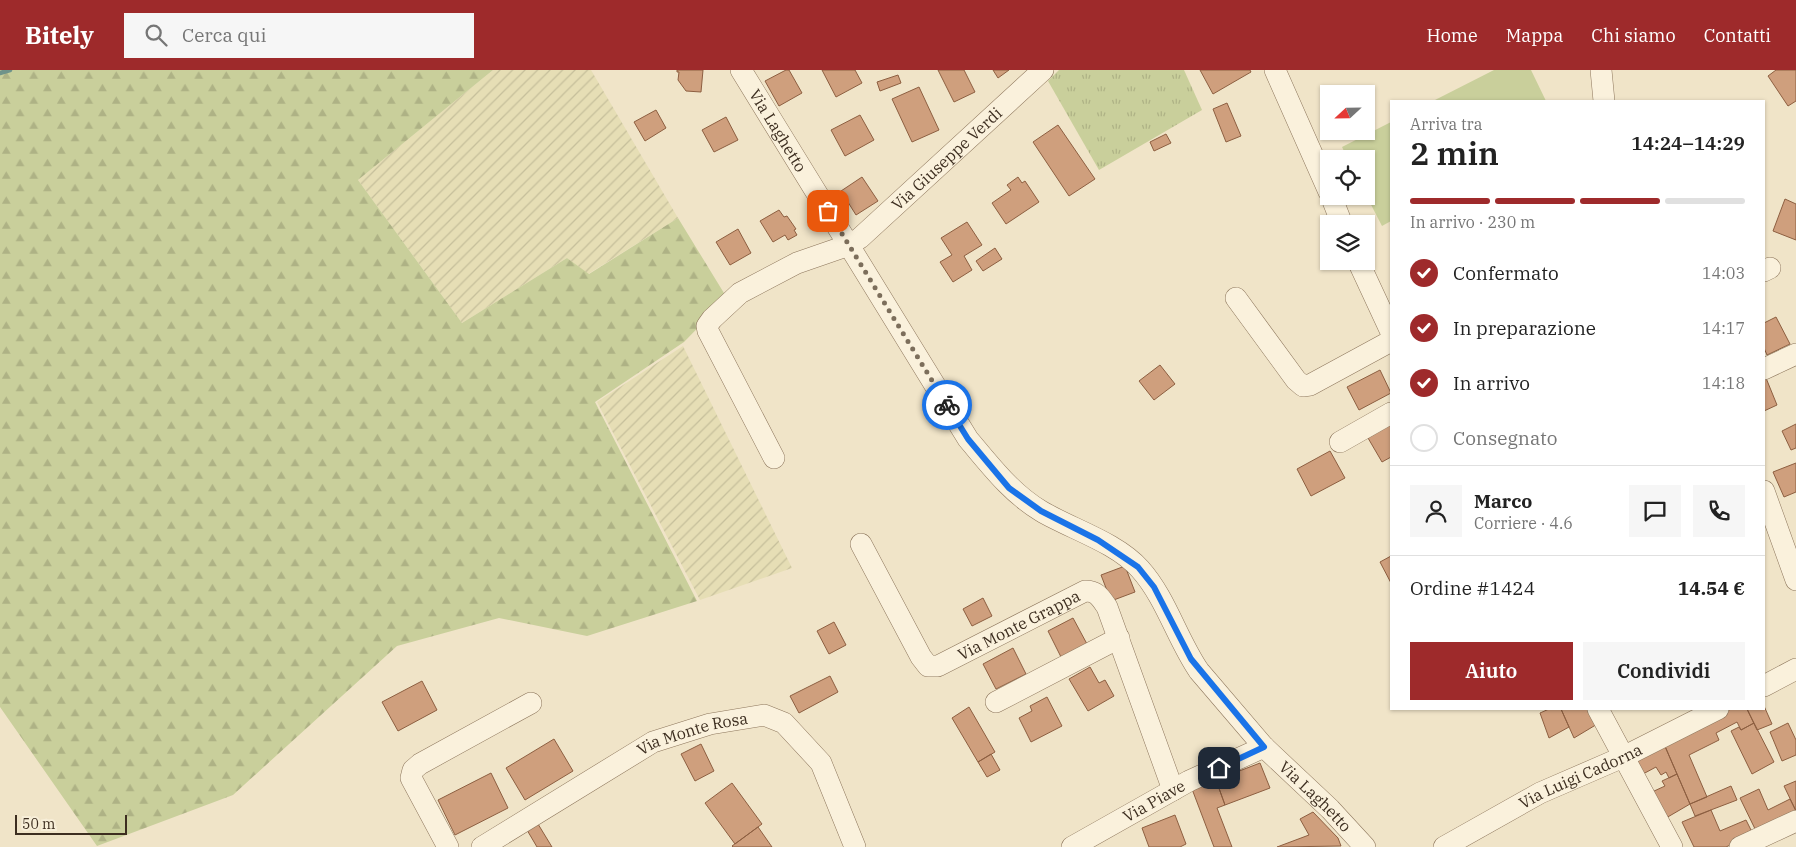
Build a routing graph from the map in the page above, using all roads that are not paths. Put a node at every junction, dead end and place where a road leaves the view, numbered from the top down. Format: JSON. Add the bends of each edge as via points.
{"nodes":[{"id":1,"x":741,"y":70,"type":"edge"},
{"id":2,"x":1043,"y":70,"type":"edge"},
{"id":3,"x":1275,"y":70,"type":"edge"},
{"id":4,"x":1601,"y":70,"type":"edge"},
{"id":5,"x":1604,"y":100,"type":"edge"},
{"id":6,"x":1320,"y":172,"type":"edge"},
{"id":7,"x":849,"y":245,"type":"junction"},
{"id":8,"x":1362,"y":270,"type":"edge"},
{"id":9,"x":1236,"y":298,"type":"dead end"},
{"id":10,"x":1390,"y":330,"type":"edge"},
{"id":11,"x":1390,"y":342,"type":"edge"},
{"id":12,"x":1796,"y":354,"type":"edge"},
{"id":13,"x":1765,"y":369,"type":"edge"},
{"id":14,"x":1390,"y":413,"type":"edge"},
{"id":15,"x":1340,"y":442,"type":"dead end"},
{"id":16,"x":774,"y":458,"type":"dead end"},
{"id":17,"x":1765,"y":494,"type":"edge"},
{"id":18,"x":861,"y":544,"type":"dead end"},
{"id":19,"x":1796,"y":580,"type":"edge"},
{"id":20,"x":1119,"y":638,"type":"junction"},
{"id":21,"x":1796,"y":669,"type":"edge"},
{"id":22,"x":1765,"y":685,"type":"edge"},
{"id":23,"x":996,"y":702,"type":"dead end"},
{"id":24,"x":531,"y":704,"type":"dead end"},
{"id":25,"x":1599,"y":710,"type":"edge"},
{"id":26,"x":1716,"y":710,"type":"edge"},
{"id":27,"x":1264,"y":747,"type":"junction"},
{"id":28,"x":1623,"y":756,"type":"junction"},
{"id":29,"x":1173,"y":790,"type":"junction"},
{"id":30,"x":1796,"y":821,"type":"edge"},
{"id":31,"x":448,"y":847,"type":"edge"},
{"id":32,"x":482,"y":847,"type":"edge"},
{"id":33,"x":854,"y":847,"type":"edge"},
{"id":34,"x":1072,"y":847,"type":"edge"},
{"id":35,"x":1365,"y":847,"type":"edge"},
{"id":36,"x":1444,"y":847,"type":"edge"},
{"id":37,"x":1672,"y":847,"type":"edge"},
{"id":38,"x":1740,"y":847,"type":"edge"}],
"edges":[{"from":1,"to":7,"type":"street","name":"Via Laghetto"},
{"from":2,"to":7,"type":"street","name":"Via Giuseppe Verdi","via":[[865,234]]},
{"from":3,"to":6,"type":"street"},
{"from":4,"to":5,"type":"street"},
{"from":7,"to":16,"type":"street","name":"Via Giuseppe Verdi","via":[[797,264],[740,293],[707,326]]},
{"from":7,"to":27,"type":"street","name":"Via Laghetto","via":[[968,439],[1009,488],[1041,511],[1098,540],[1138,567],[1154,587],[1191,659]]},
{"from":8,"to":10,"type":"street"},
{"from":9,"to":11,"type":"street","via":[[1303,386]]},
{"from":12,"to":13,"type":"street"},
{"from":14,"to":15,"type":"street"},
{"from":17,"to":19,"type":"street"},
{"from":18,"to":20,"type":"street","name":"Via Monte Grappa","via":[[928,666],[938,666],[1084,591],[1098,594],[1107,607]]},
{"from":20,"to":23,"type":"street"},
{"from":20,"to":29,"type":"street","name":"Via Monte Grappa"},
{"from":21,"to":22,"type":"street"},
{"from":24,"to":31,"type":"street","via":[[413,770],[411,778]]},
{"from":25,"to":28,"type":"street"},
{"from":26,"to":28,"type":"street","name":"Via Luigi Cadorna"},
{"from":27,"to":29,"type":"street","name":"Via Piave"},
{"from":27,"to":35,"type":"street","name":"Via Laghetto"},
{"from":28,"to":36,"type":"street","name":"Via Luigi Cadorna","via":[[1540,793]]},
{"from":28,"to":37,"type":"street"},
{"from":29,"to":34,"type":"street","name":"Via Piave"},
{"from":30,"to":38,"type":"street"},
{"from":32,"to":33,"type":"street","name":"Via Monte Rosa","via":[[652,742],[710,724],[764,715],[784,723],[821,763]]}]}
